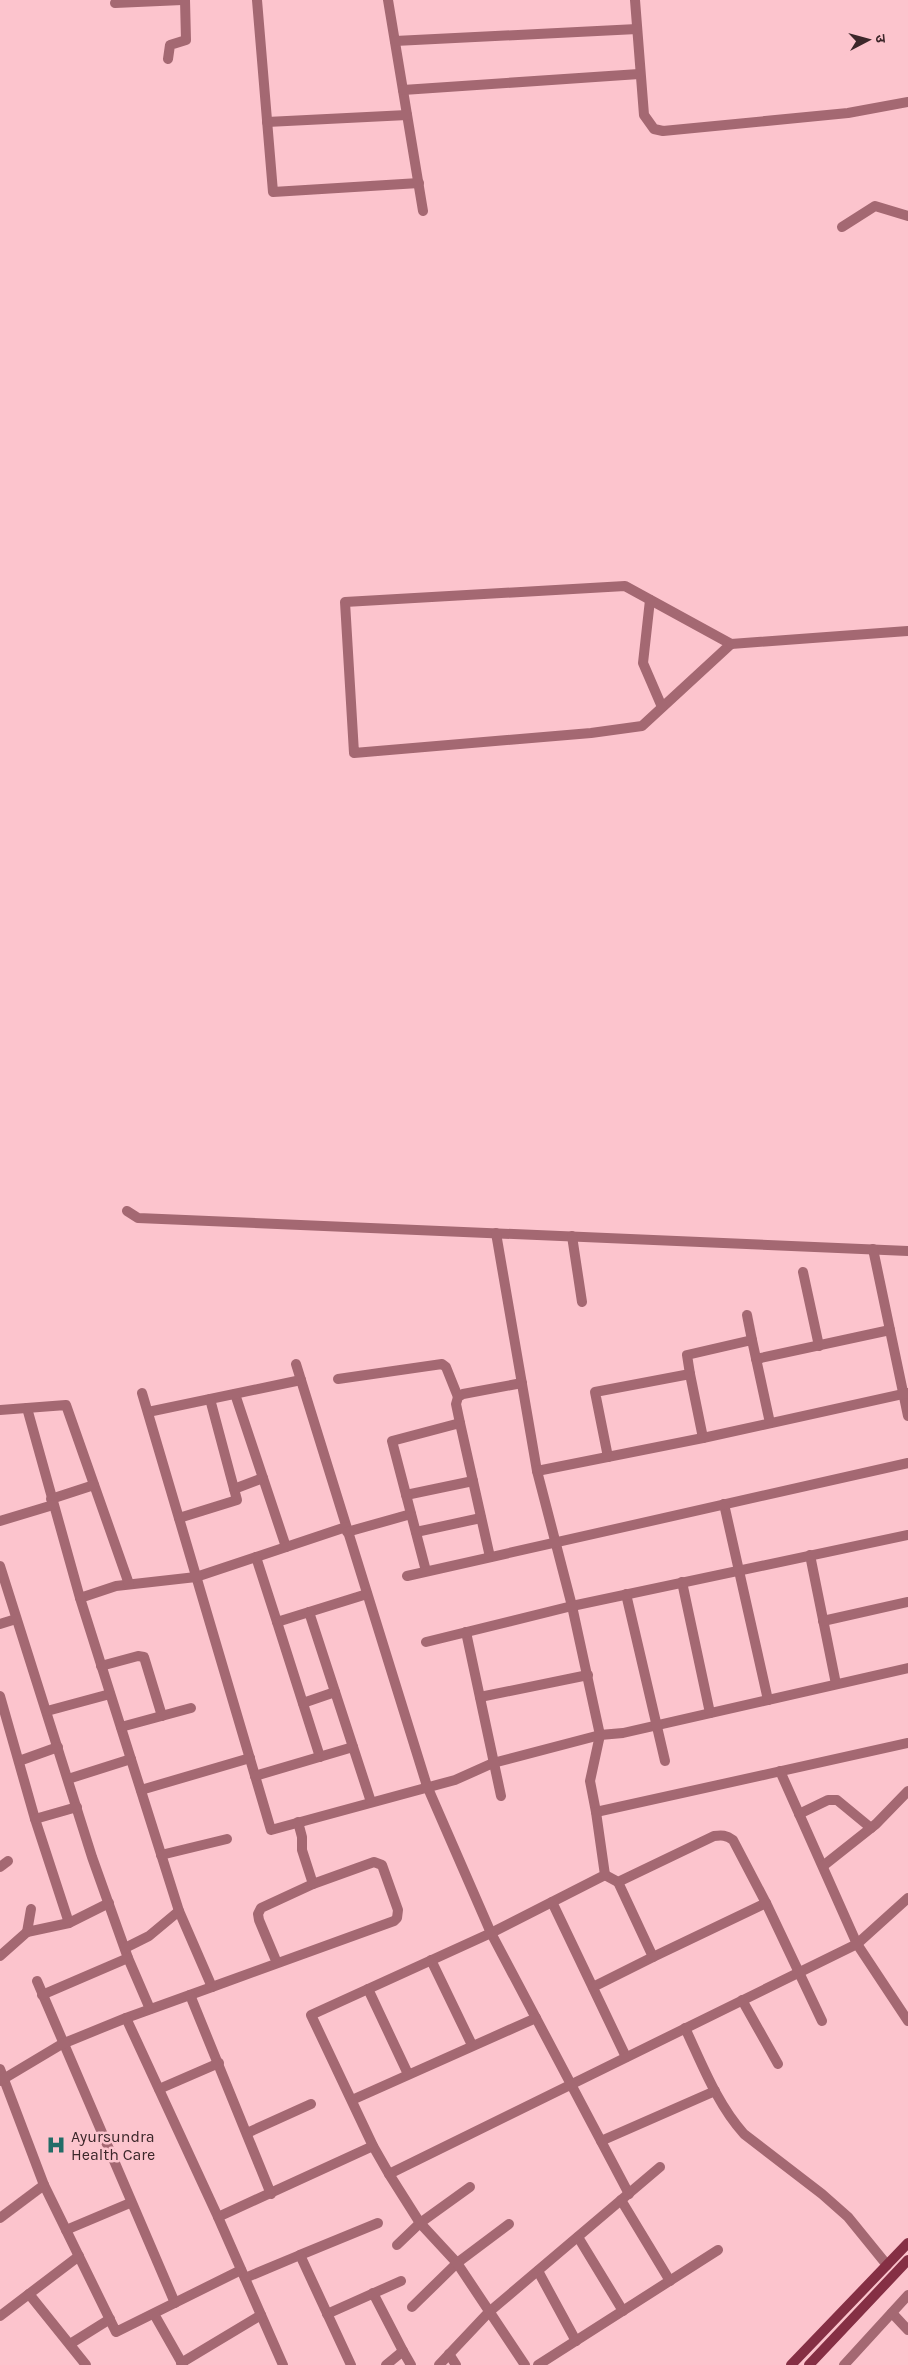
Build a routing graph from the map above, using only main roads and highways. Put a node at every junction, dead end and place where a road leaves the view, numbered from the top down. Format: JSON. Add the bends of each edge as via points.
{"nodes":[{"id":1,"x":908,"y":2243,"type":"edge"},
{"id":2,"x":908,"y":2260,"type":"edge"},
{"id":3,"x":791,"y":2365,"type":"edge"},
{"id":4,"x":809,"y":2365,"type":"edge"}],
"edges":[{"from":1,"to":3,"type":"main road"},
{"from":2,"to":4,"type":"main road"}]}
